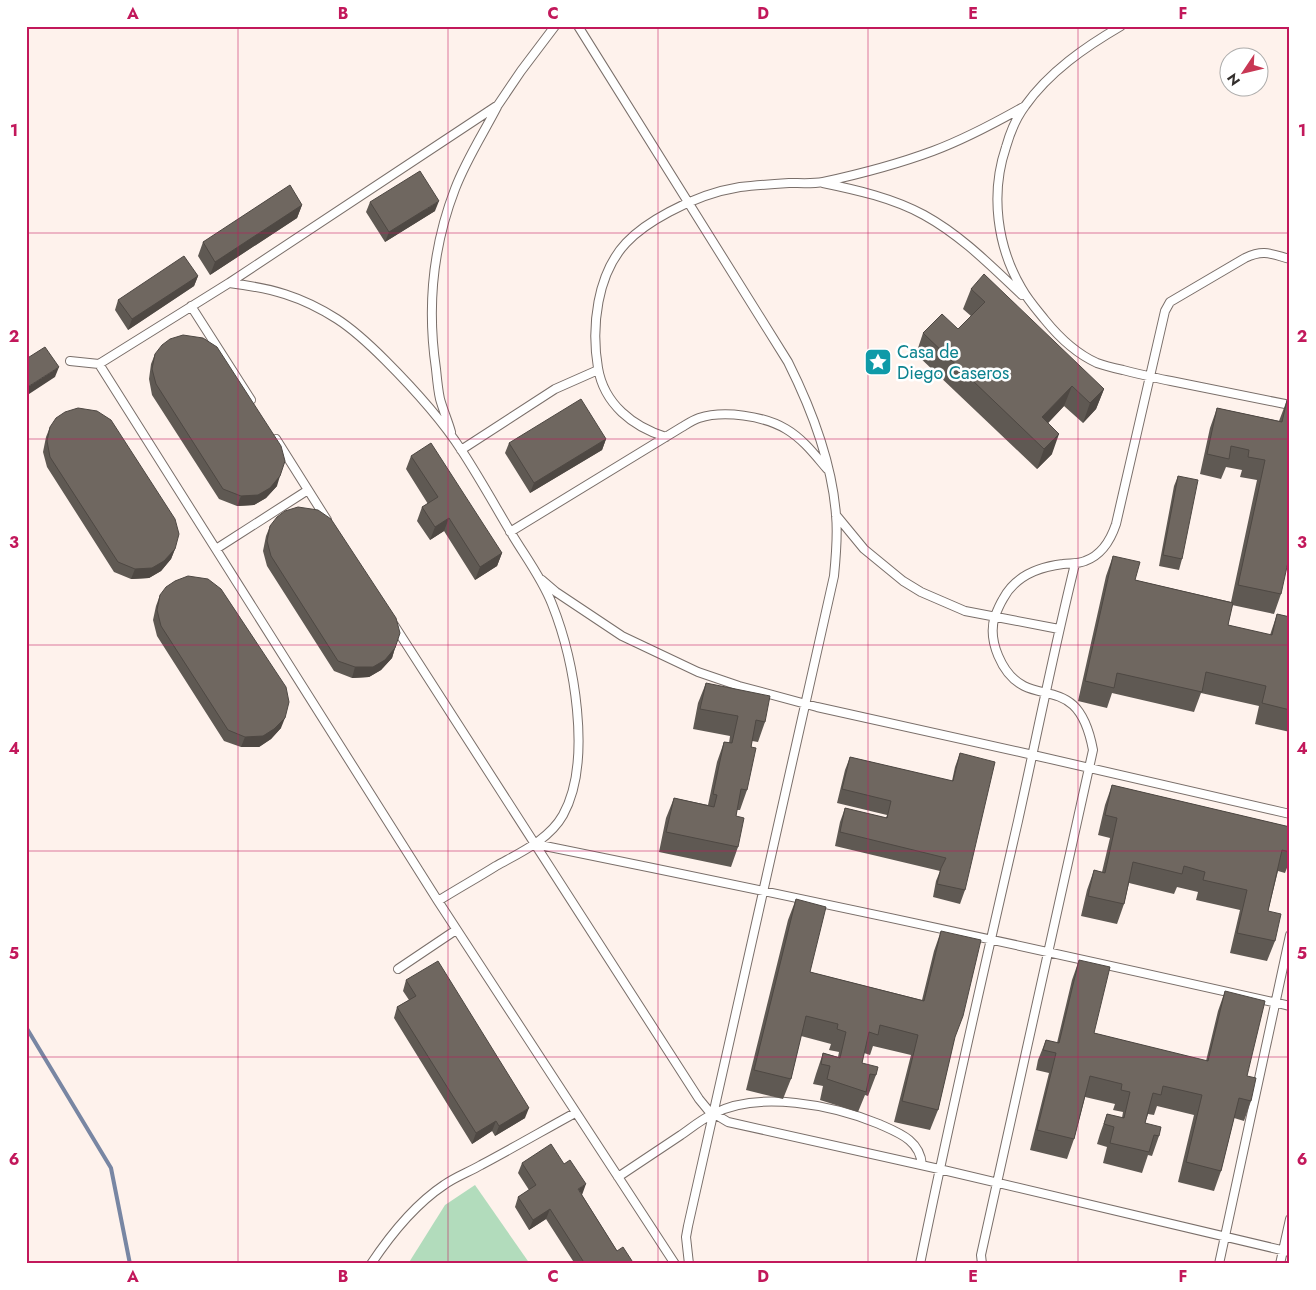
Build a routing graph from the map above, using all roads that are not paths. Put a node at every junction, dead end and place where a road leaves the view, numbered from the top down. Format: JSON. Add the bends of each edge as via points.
{"nodes":[{"id":1,"x":555,"y":26,"type":"edge"},
{"id":2,"x":578,"y":26,"type":"edge"},
{"id":3,"x":1120,"y":26,"type":"edge"},
{"id":4,"x":498,"y":105,"type":"junction"},
{"id":5,"x":1025,"y":106,"type":"junction"},
{"id":6,"x":821,"y":182,"type":"junction"},
{"id":7,"x":687,"y":202,"type":"junction"},
{"id":8,"x":1290,"y":259,"type":"edge"},
{"id":9,"x":229,"y":283,"type":"junction"},
{"id":10,"x":191,"y":306,"type":"junction"},
{"id":11,"x":1034,"y":307,"type":"junction"},
{"id":12,"x":70,"y":361,"type":"dead end"},
{"id":13,"x":99,"y":364,"type":"junction"},
{"id":14,"x":598,"y":370,"type":"junction"},
{"id":15,"x":1151,"y":377,"type":"junction"},
{"id":16,"x":1290,"y":405,"type":"edge"},
{"id":17,"x":255,"y":406,"type":"edge"},
{"id":18,"x":271,"y":431,"type":"edge"},
{"id":19,"x":666,"y":437,"type":"junction"},
{"id":20,"x":454,"y":440,"type":"junction"},
{"id":21,"x":461,"y":450,"type":"junction"},
{"id":22,"x":829,"y":471,"type":"junction"},
{"id":23,"x":308,"y":490,"type":"junction"},
{"id":24,"x":836,"y":515,"type":"junction"},
{"id":25,"x":329,"y":523,"type":"edge"},
{"id":26,"x":510,"y":532,"type":"junction"},
{"id":27,"x":216,"y":548,"type":"junction"},
{"id":28,"x":1075,"y":564,"type":"junction"},
{"id":29,"x":538,"y":577,"type":"junction"},
{"id":30,"x":994,"y":617,"type":"junction"},
{"id":31,"x":392,"y":621,"type":"edge"},
{"id":32,"x":1059,"y":629,"type":"junction"},
{"id":33,"x":1046,"y":692,"type":"junction"},
{"id":34,"x":804,"y":704,"type":"junction"},
{"id":35,"x":1033,"y":754,"type":"junction"},
{"id":36,"x":1089,"y":768,"type":"junction"},
{"id":37,"x":1290,"y":814,"type":"edge"},
{"id":38,"x":535,"y":844,"type":"junction"},
{"id":39,"x":763,"y":890,"type":"junction"},
{"id":40,"x":438,"y":901,"type":"junction"},
{"id":41,"x":456,"y":930,"type":"junction"},
{"id":42,"x":1290,"y":935,"type":"edge"},
{"id":43,"x":991,"y":939,"type":"junction"},
{"id":44,"x":1049,"y":952,"type":"junction"},
{"id":45,"x":398,"y":969,"type":"dead end"},
{"id":46,"x":1275,"y":1003,"type":"junction"},
{"id":47,"x":1290,"y":1006,"type":"edge"},
{"id":48,"x":576,"y":1113,"type":"junction"},
{"id":49,"x":713,"y":1114,"type":"junction"},
{"id":50,"x":922,"y":1165,"type":"junction"},
{"id":51,"x":939,"y":1169,"type":"junction"},
{"id":52,"x":618,"y":1177,"type":"junction"},
{"id":53,"x":997,"y":1183,"type":"junction"},
{"id":54,"x":1290,"y":1218,"type":"edge"},
{"id":55,"x":1225,"y":1237,"type":"junction"},
{"id":56,"x":1286,"y":1251,"type":"edge"},
{"id":57,"x":371,"y":1264,"type":"edge"},
{"id":58,"x":675,"y":1264,"type":"edge"},
{"id":59,"x":689,"y":1264,"type":"edge"},
{"id":60,"x":920,"y":1264,"type":"edge"},
{"id":61,"x":982,"y":1264,"type":"edge"},
{"id":62,"x":1219,"y":1264,"type":"edge"},
{"id":63,"x":1280,"y":1264,"type":"edge"}],
"edges":[{"from":1,"to":4,"type":"lane"},
{"from":2,"to":7,"type":"lane"},
{"from":3,"to":5,"type":"lane","via":[[1081,51]]},
{"from":4,"to":9,"type":"lane"},
{"from":4,"to":20,"type":"lane","via":[[455,189],[436,253],[432,290],[433,352],[440,398]]},
{"from":5,"to":6,"type":"lane","via":[[933,151]]},
{"from":5,"to":11,"type":"lane","via":[[1016,121],[999,171],[998,223],[1010,267]]},
{"from":6,"to":7,"type":"lane","via":[[739,187]]},
{"from":6,"to":11,"type":"lane","via":[[867,192],[923,214],[981,256]]},
{"from":7,"to":14,"type":"lane","via":[[643,228],[614,258],[599,300],[595,325]]},
{"from":7,"to":22,"type":"lane","via":[[788,362],[810,410]]},
{"from":8,"to":15,"type":"lane","via":[[1260,252],[1254,254],[1170,302],[1165,311]]},
{"from":9,"to":10,"type":"lane"},
{"from":9,"to":20,"type":"lane","via":[[292,295],[338,319],[403,377]]},
{"from":10,"to":13,"type":"lane"},
{"from":10,"to":17,"type":"lane"},
{"from":11,"to":15,"type":"lane","via":[[1053,330],[1097,363]]},
{"from":12,"to":13,"type":"lane"},
{"from":13,"to":27,"type":"lane"},
{"from":14,"to":19,"type":"lane","via":[[607,395],[623,414],[639,426]]},
{"from":14,"to":21,"type":"lane","via":[[555,389]]},
{"from":15,"to":16,"type":"lane"},
{"from":15,"to":28,"type":"lane","via":[[1111,538],[1093,558]]},
{"from":18,"to":23,"type":"lane"},
{"from":19,"to":22,"type":"lane","via":[[699,418],[742,415],[763,419],[786,429],[806,444]]},
{"from":19,"to":26,"type":"lane"},
{"from":20,"to":21,"type":"lane"},
{"from":21,"to":26,"type":"lane"},
{"from":22,"to":24,"type":"lane"},
{"from":23,"to":25,"type":"lane"},
{"from":23,"to":27,"type":"lane"},
{"from":24,"to":30,"type":"lane","via":[[864,550],[915,589],[965,611]]},
{"from":24,"to":34,"type":"lane","via":[[834,576]]},
{"from":26,"to":29,"type":"lane"},
{"from":27,"to":40,"type":"lane"},
{"from":28,"to":30,"type":"lane","via":[[1048,566],[1017,580]]},
{"from":28,"to":32,"type":"lane"},
{"from":29,"to":34,"type":"lane","via":[[622,636],[653,651],[698,672]]},
{"from":29,"to":38,"type":"lane","via":[[552,603],[568,657],[579,745],[572,794],[564,814]]},
{"from":30,"to":32,"type":"lane"},
{"from":30,"to":33,"type":"lane","via":[[997,652],[1011,677],[1024,686]]},
{"from":31,"to":38,"type":"lane"},
{"from":32,"to":33,"type":"lane"},
{"from":33,"to":35,"type":"lane"},
{"from":33,"to":36,"type":"lane","via":[[1071,703],[1087,727],[1092,750]]},
{"from":34,"to":35,"type":"lane"},
{"from":34,"to":39,"type":"lane"},
{"from":35,"to":36,"type":"lane"},
{"from":35,"to":43,"type":"lane"},
{"from":36,"to":37,"type":"lane"},
{"from":36,"to":44,"type":"lane"},
{"from":38,"to":39,"type":"lane"},
{"from":38,"to":40,"type":"lane"},
{"from":38,"to":49,"type":"lane","via":[[699,1099]]},
{"from":39,"to":43,"type":"lane"},
{"from":39,"to":49,"type":"lane"},
{"from":40,"to":41,"type":"lane"},
{"from":41,"to":45,"type":"lane"},
{"from":41,"to":48,"type":"lane"},
{"from":42,"to":46,"type":"lane"},
{"from":43,"to":44,"type":"lane"},
{"from":43,"to":51,"type":"lane"},
{"from":44,"to":46,"type":"lane"},
{"from":44,"to":53,"type":"lane"},
{"from":46,"to":47,"type":"lane"},
{"from":46,"to":55,"type":"lane"},
{"from":48,"to":52,"type":"lane"},
{"from":48,"to":57,"type":"lane","via":[[444,1185],[415,1208]]},
{"from":49,"to":50,"type":"lane","via":[[728,1122]]},
{"from":49,"to":50,"type":"lane","via":[[739,1105],[770,1102],[823,1107],[854,1114],[908,1138],[919,1151]]},
{"from":49,"to":52,"type":"lane"},
{"from":49,"to":59,"type":"lane","via":[[686,1237]]},
{"from":50,"to":51,"type":"lane"},
{"from":51,"to":53,"type":"lane"},
{"from":51,"to":60,"type":"lane"},
{"from":52,"to":58,"type":"lane"},
{"from":53,"to":55,"type":"lane"},
{"from":53,"to":61,"type":"lane","via":[[981,1255]]},
{"from":54,"to":56,"type":"lane"},
{"from":55,"to":56,"type":"lane"},
{"from":55,"to":62,"type":"lane"},
{"from":56,"to":63,"type":"lane"}]}
